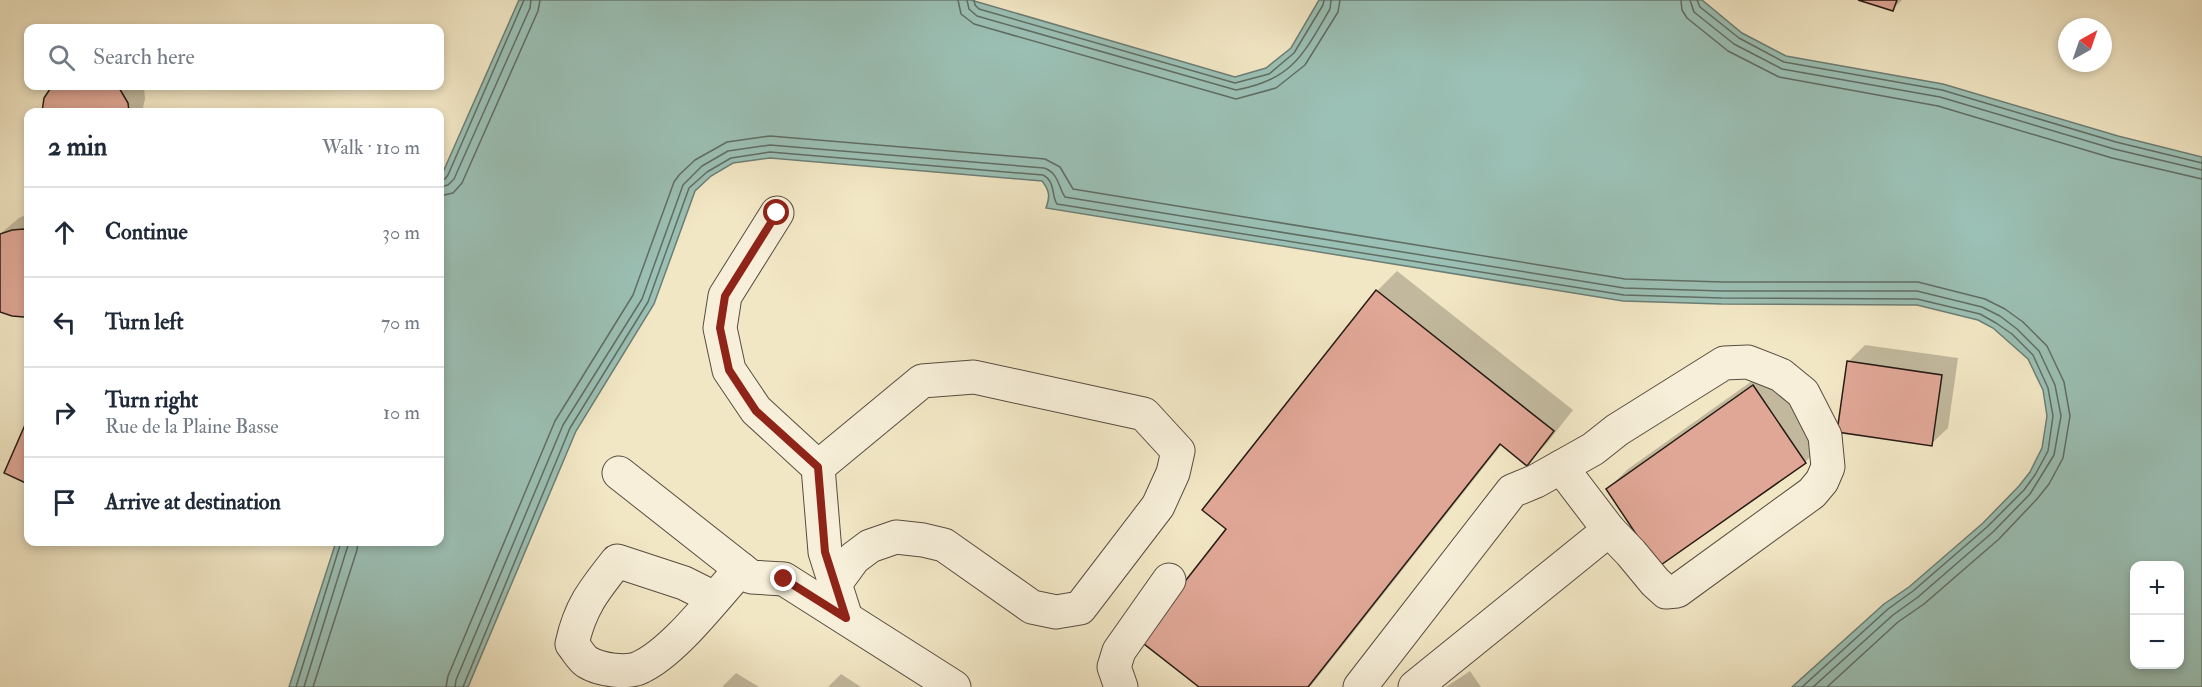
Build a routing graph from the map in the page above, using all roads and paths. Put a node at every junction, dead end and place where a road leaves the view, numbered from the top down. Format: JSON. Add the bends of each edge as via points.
{"nodes":[{"id":1,"x":777,"y":213,"type":"dead end"},
{"id":2,"x":818,"y":467,"type":"junction"},
{"id":3,"x":1561,"y":467,"type":"junction"},
{"id":4,"x":619,"y":473,"type":"dead end"},
{"id":5,"x":1609,"y":530,"type":"junction"},
{"id":6,"x":741,"y":569,"type":"junction"},
{"id":7,"x":1169,"y":580,"type":"dead end"},
{"id":8,"x":836,"y":584,"type":"junction"},
{"id":9,"x":714,"y":598,"type":"dead end"},
{"id":10,"x":846,"y":618,"type":"junction"},
{"id":11,"x":954,"y":687,"type":"edge"},
{"id":12,"x":1121,"y":687,"type":"edge"},
{"id":13,"x":1360,"y":687,"type":"edge"},
{"id":14,"x":1415,"y":687,"type":"edge"}],
"edges":[{"from":1,"to":2,"type":"street","via":[[725,296],[720,328],[729,370],[756,411]]},
{"from":2,"to":8,"type":"street","via":[[825,552]]},
{"from":2,"to":8,"type":"street","via":[[922,381],[974,377],[1144,414],[1178,451],[1158,506],[1080,608],[1056,612],[1032,607],[944,545],[896,537],[870,546],[854,558]]},
{"from":3,"to":5,"type":"street"},
{"from":3,"to":5,"type":"street","via":[[1724,363],[1748,362],[1780,375],[1803,393],[1825,436],[1828,467],[1822,481],[1812,494],[1677,591],[1666,592],[1654,582]]},
{"from":3,"to":13,"type":"street","via":[[1512,491]]},
{"from":4,"to":6,"type":"street"},
{"from":5,"to":14,"type":"street"},
{"from":6,"to":9,"type":"street"},
{"from":6,"to":10,"type":"street","via":[[752,577],[784,579]]},
{"from":7,"to":12,"type":"street","via":[[1119,651],[1114,667]]},
{"from":8,"to":10,"type":"street"},
{"from":10,"to":11,"type":"street"}]}
